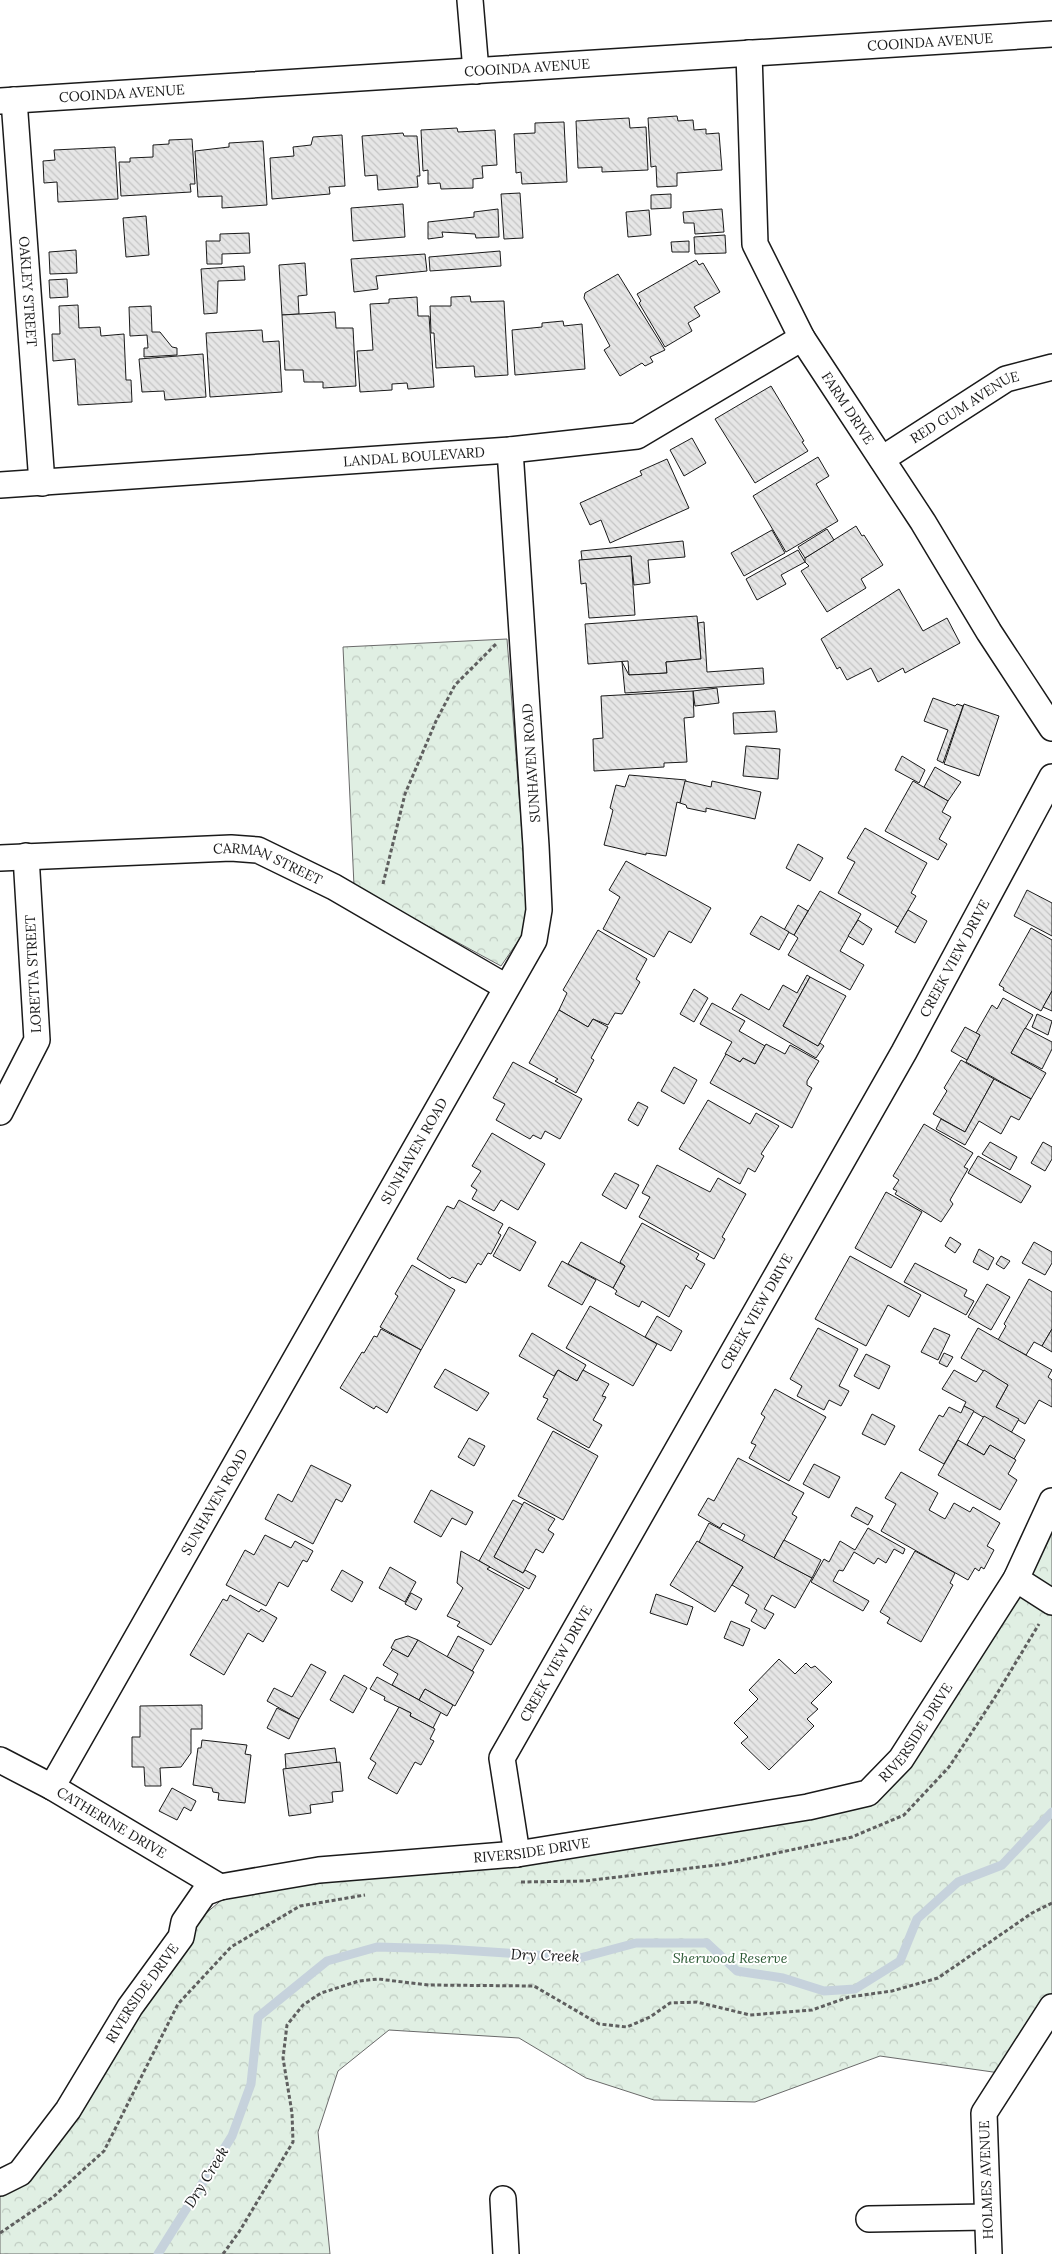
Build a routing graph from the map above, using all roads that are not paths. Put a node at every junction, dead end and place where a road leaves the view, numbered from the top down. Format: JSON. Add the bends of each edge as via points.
{"nodes":[{"id":1,"x":470,"y":0,"type":"edge"},
{"id":2,"x":1052,"y":34,"type":"edge"},
{"id":3,"x":749,"y":53,"type":"junction"},
{"id":4,"x":476,"y":71,"type":"junction"},
{"id":5,"x":7,"y":101,"type":"edge"},
{"id":6,"x":802,"y":338,"type":"junction"},
{"id":7,"x":1052,"y":367,"type":"edge"},
{"id":8,"x":510,"y":450,"type":"junction"},
{"id":9,"x":882,"y":459,"type":"junction"},
{"id":10,"x":42,"y":483,"type":"junction"},
{"id":11,"x":0,"y":485,"type":"edge"},
{"id":12,"x":1052,"y":728,"type":"edge"},
{"id":13,"x":1052,"y":777,"type":"edge"},
{"id":14,"x":26,"y":856,"type":"junction"},
{"id":15,"x":0,"y":858,"type":"edge"},
{"id":16,"x":506,"y":987,"type":"junction"},
{"id":17,"x":0,"y":1112,"type":"edge"},
{"id":18,"x":1052,"y":1501,"type":"edge"},
{"id":19,"x":1016,"y":1579,"type":"junction"},
{"id":20,"x":1047,"y":1610,"type":"edge"},
{"id":21,"x":0,"y":1760,"type":"edge"},
{"id":22,"x":52,"y":1787,"type":"junction"},
{"id":23,"x":517,"y":1854,"type":"junction"},
{"id":24,"x":220,"y":1887,"type":"junction"},
{"id":25,"x":1052,"y":2007,"type":"edge"},
{"id":26,"x":0,"y":2183,"type":"edge"},
{"id":27,"x":503,"y":2199,"type":"dead end"},
{"id":28,"x":986,"y":2217,"type":"junction"},
{"id":29,"x":869,"y":2219,"type":"dead end"},
{"id":30,"x":506,"y":2254,"type":"edge"},
{"id":31,"x":989,"y":2254,"type":"edge"}],
"edges":[{"from":1,"to":4,"type":"street"},
{"from":2,"to":3,"type":"street","name":"COOINDA AVENUE"},
{"from":3,"to":4,"type":"street","name":"COOINDA AVENUE"},
{"from":3,"to":6,"type":"street","name":"FARM DRIVE","via":[[755,244]]},
{"from":4,"to":5,"type":"street","name":"COOINDA AVENUE"},
{"from":5,"to":10,"type":"street","name":"OAKLEY STREET"},
{"from":6,"to":8,"type":"street","name":"LANDAL BOULEVARD","via":[[637,436]]},
{"from":6,"to":9,"type":"street","name":"FARM DRIVE"},
{"from":7,"to":9,"type":"street","name":"RED GUM AVENUE","via":[[1006,379]]},
{"from":8,"to":10,"type":"street","name":"LANDAL BOULEVARD"},
{"from":8,"to":16,"type":"street","name":"SUNHAVEN ROAD","via":[[540,910],[534,940]]},
{"from":9,"to":12,"type":"street","name":"FARM DRIVE"},
{"from":10,"to":11,"type":"street","name":"LANDAL BOULEVARD"},
{"from":13,"to":23,"type":"street","name":"CREEK VIEW DRIVE","via":[[904,1052],[502,1758]]},
{"from":14,"to":15,"type":"street","name":"CARMAN STREET"},
{"from":14,"to":16,"type":"street","name":"CARMAN STREET","via":[[232,848],[258,850],[334,887]]},
{"from":14,"to":17,"type":"street","name":"LORETTA STREET","via":[[37,1040]]},
{"from":16,"to":22,"type":"street","name":"SUNHAVEN ROAD"},
{"from":18,"to":19,"type":"street","name":"RIVERSIDE DRIVE"},
{"from":19,"to":20,"type":"street"},
{"from":19,"to":23,"type":"street","name":"RIVERSIDE DRIVE","via":[[901,1759],[868,1793],[808,1807]]},
{"from":21,"to":22,"type":"street","name":"CATHERINE DRIVE"},
{"from":22,"to":24,"type":"street","name":"CATHERINE DRIVE"},
{"from":23,"to":24,"type":"street","name":"RIVERSIDE DRIVE","via":[[319,1870]]},
{"from":24,"to":26,"type":"street","name":"RIVERSIDE DRIVE","via":[[204,1893],[196,1902],[184,1922],[181,1937],[130,2007],[68,2110],[20,2173]]},
{"from":25,"to":28,"type":"street","name":"HOLMES AVENUE","via":[[984,2113]]},
{"from":27,"to":30,"type":"street"},
{"from":28,"to":29,"type":"street"},
{"from":28,"to":31,"type":"street","name":"HOLMES AVENUE"}]}
